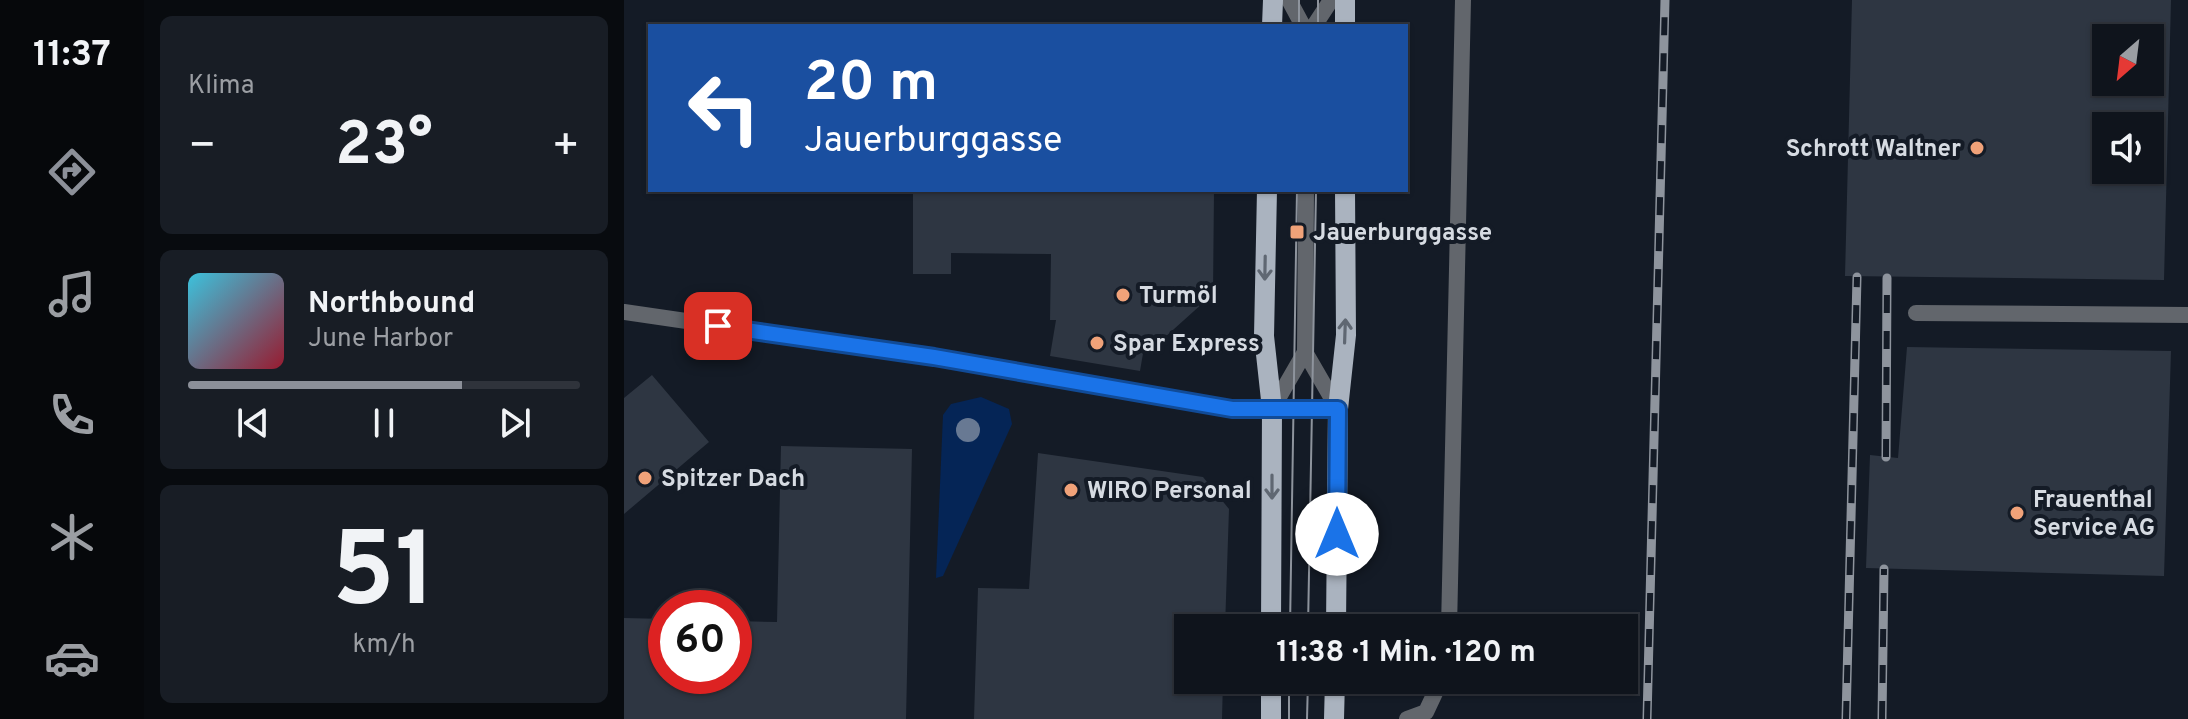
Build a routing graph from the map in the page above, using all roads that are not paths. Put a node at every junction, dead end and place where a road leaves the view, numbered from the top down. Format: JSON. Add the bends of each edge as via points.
{"nodes":[{"id":1,"x":1273,"y":0,"type":"edge"},
{"id":2,"x":1289,"y":0,"type":"edge"},
{"id":3,"x":1331,"y":0,"type":"edge"},
{"id":4,"x":1345,"y":0,"type":"edge"},
{"id":5,"x":1463,"y":0,"type":"edge"},
{"id":6,"x":1272,"y":24,"type":"edge"},
{"id":7,"x":1302,"y":24,"type":"edge"},
{"id":8,"x":1315,"y":24,"type":"edge"},
{"id":9,"x":1345,"y":24,"type":"edge"},
{"id":10,"x":1267,"y":192,"type":"edge"},
{"id":11,"x":1306,"y":192,"type":"edge"},
{"id":12,"x":1345,"y":192,"type":"edge"},
{"id":13,"x":624,"y":312,"type":"edge"},
{"id":14,"x":1916,"y":313,"type":"dead end"},
{"id":15,"x":2188,"y":315,"type":"edge"},
{"id":16,"x":1305,"y":352,"type":"junction"},
{"id":17,"x":1272,"y":409,"type":"junction"},
{"id":18,"x":1338,"y":409,"type":"junction"},
{"id":19,"x":1271,"y":614,"type":"edge"},
{"id":20,"x":1336,"y":614,"type":"edge"},
{"id":21,"x":1449,"y":614,"type":"edge"},
{"id":22,"x":1271,"y":694,"type":"edge"},
{"id":23,"x":1335,"y":694,"type":"edge"},
{"id":24,"x":1434,"y":694,"type":"edge"},
{"id":25,"x":1271,"y":719,"type":"edge"},
{"id":26,"x":1334,"y":719,"type":"edge"},
{"id":27,"x":1407,"y":719,"type":"edge"}],
"edges":[{"from":1,"to":6,"type":"main road"},
{"from":2,"to":7,"type":"street"},
{"from":3,"to":8,"type":"street"},
{"from":4,"to":9,"type":"main road"},
{"from":5,"to":21,"type":"street"},
{"from":10,"to":17,"type":"main road","one_way":true,"via":[[1264,336]]},
{"from":11,"to":16,"type":"street"},
{"from":18,"to":12,"type":"main road","one_way":true,"via":[[1346,335]]},
{"from":13,"to":17,"type":"street","via":[[934,357],[1145,397]]},
{"from":14,"to":15,"type":"street"},
{"from":16,"to":17,"type":"street"},
{"from":16,"to":18,"type":"street"},
{"from":17,"to":18,"type":"street"},
{"from":17,"to":19,"type":"main road","one_way":true},
{"from":18,"to":20,"type":"main road"},
{"from":22,"to":25,"type":"main road"},
{"from":23,"to":26,"type":"main road"},
{"from":24,"to":27,"type":"street","via":[[1426,712]]}]}
